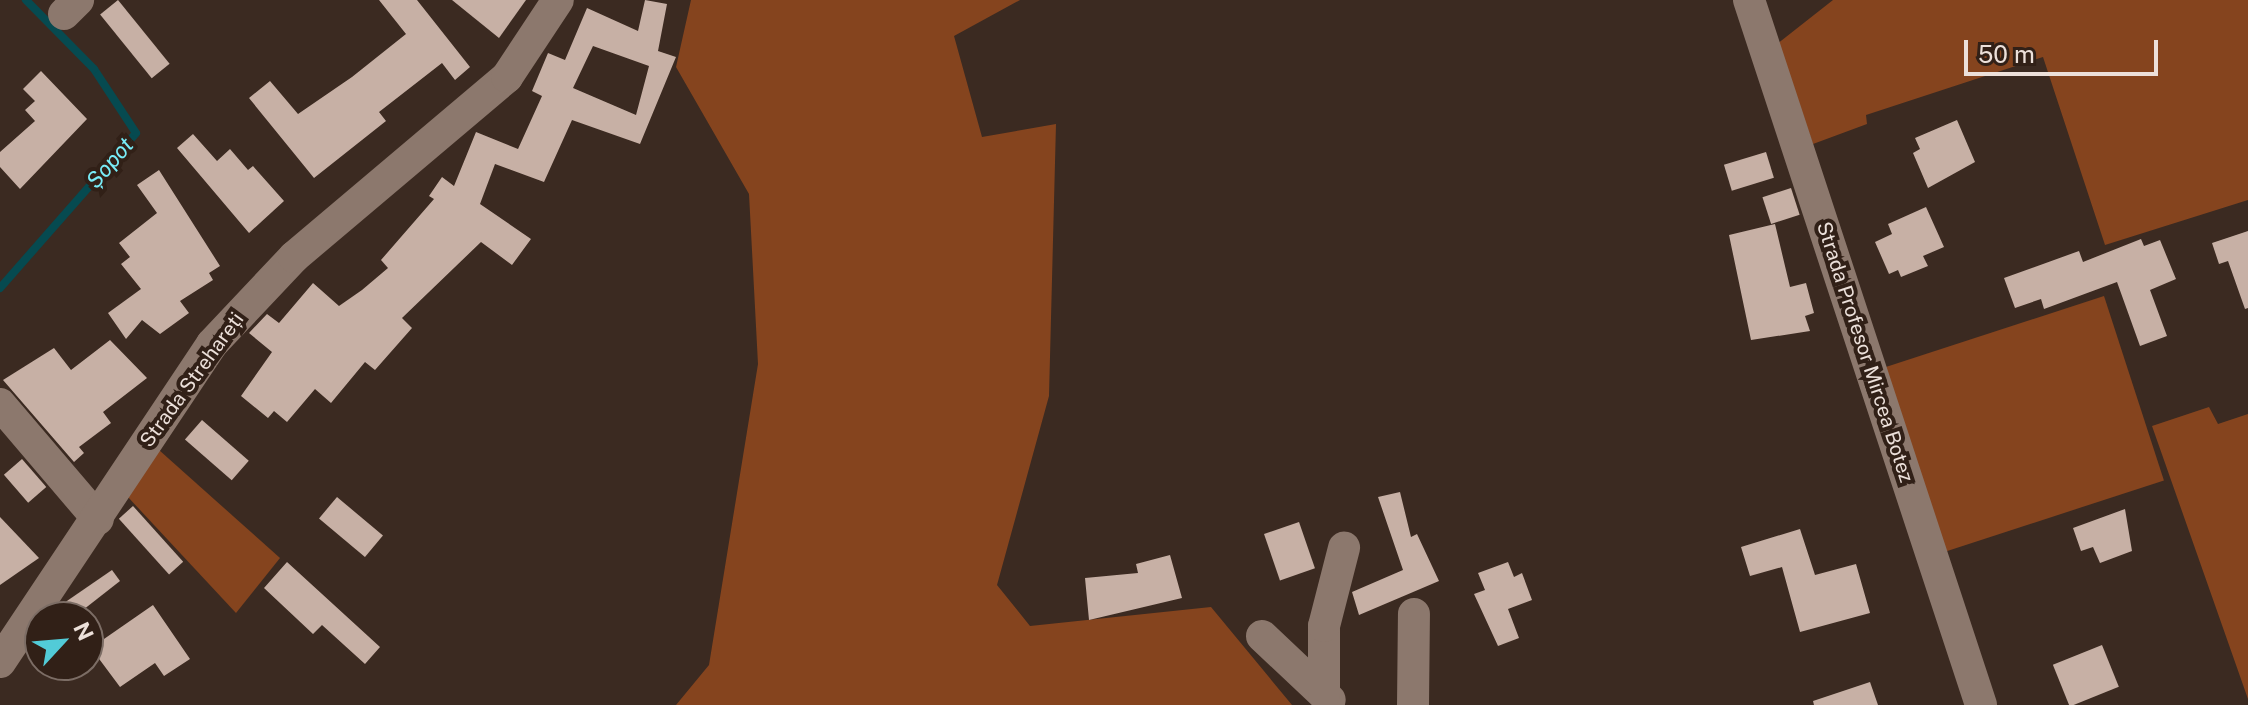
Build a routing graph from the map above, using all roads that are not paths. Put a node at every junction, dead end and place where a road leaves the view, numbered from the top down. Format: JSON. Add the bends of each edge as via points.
{"nodes":[{"id":1,"x":558,"y":0,"type":"edge"},
{"id":2,"x":1749,"y":0,"type":"edge"},
{"id":3,"x":0,"y":404,"type":"edge"},
{"id":4,"x":98,"y":519,"type":"junction"},
{"id":5,"x":1344,"y":548,"type":"dead end"},
{"id":6,"x":1414,"y":614,"type":"dead end"},
{"id":7,"x":1262,"y":636,"type":"dead end"},
{"id":8,"x":0,"y":662,"type":"edge"},
{"id":9,"x":1330,"y":700,"type":"edge"},
{"id":10,"x":1413,"y":705,"type":"edge"},
{"id":11,"x":1981,"y":705,"type":"edge"}],
"edges":[{"from":1,"to":4,"type":"street","name":"Strada Strehareți","via":[[507,77],[255,294],[212,344]]},
{"from":2,"to":11,"type":"street","name":"Strada Profesor Mircea Botez"},
{"from":3,"to":4,"type":"street"},
{"from":4,"to":8,"type":"street","name":"Strada Strehareți"},
{"from":5,"to":9,"type":"street","via":[[1324,626]]},
{"from":6,"to":10,"type":"street"},
{"from":7,"to":9,"type":"street"}]}
